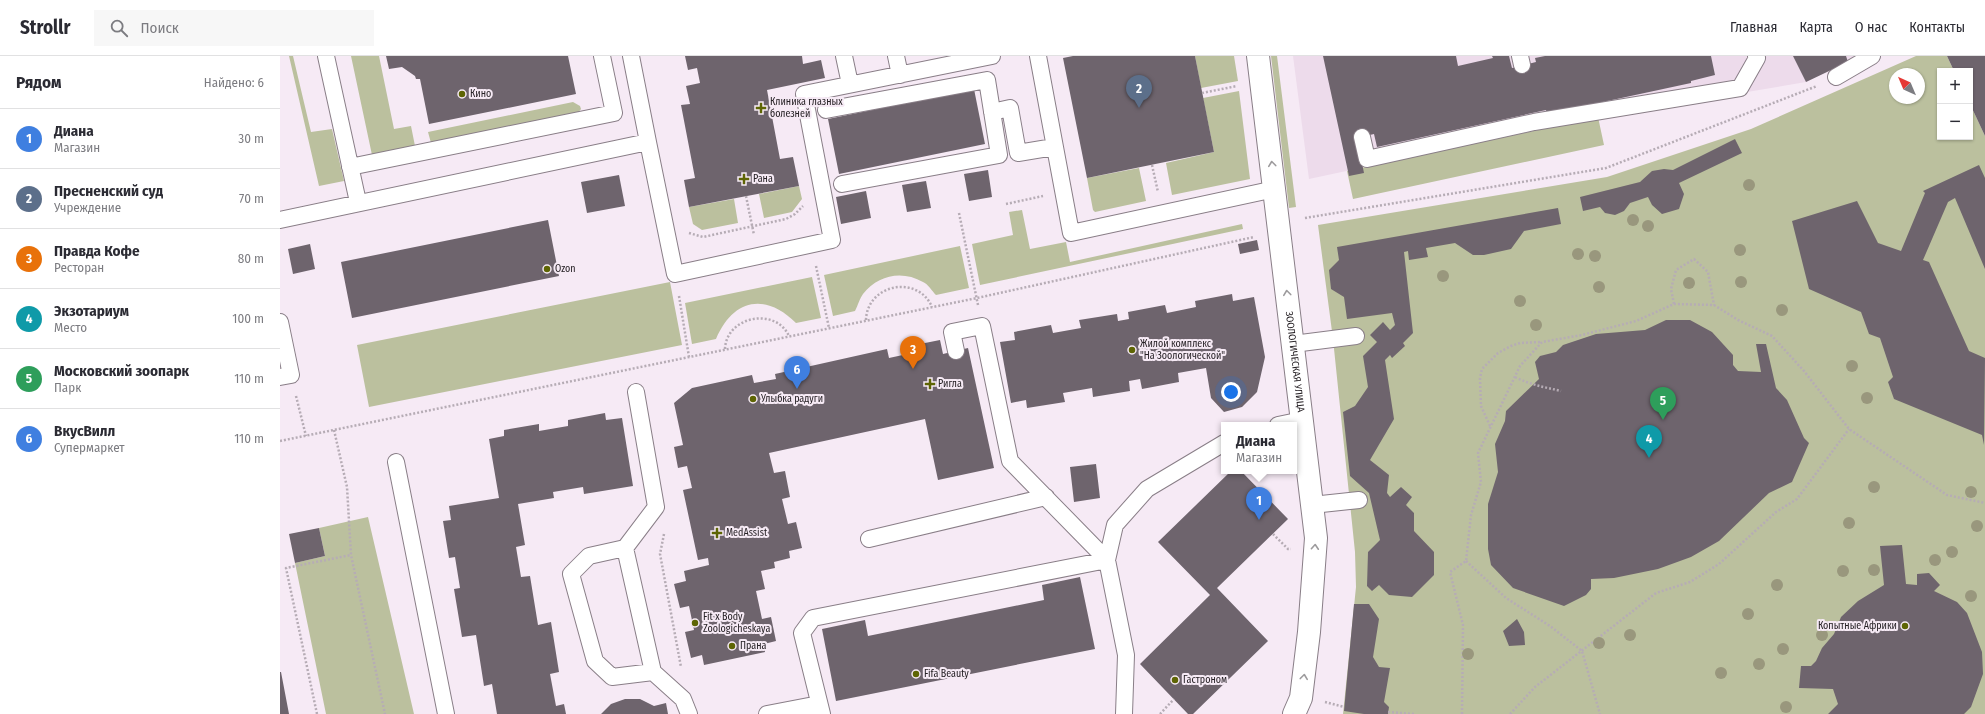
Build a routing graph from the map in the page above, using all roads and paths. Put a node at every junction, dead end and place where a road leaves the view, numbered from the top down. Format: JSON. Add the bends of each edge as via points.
{"nodes":[{"id":1,"x":326,"y":56,"type":"edge"},
{"id":2,"x":602,"y":56,"type":"edge"},
{"id":3,"x":631,"y":56,"type":"edge"},
{"id":4,"x":844,"y":56,"type":"edge"},
{"id":5,"x":896,"y":56,"type":"edge"},
{"id":6,"x":992,"y":56,"type":"edge"},
{"id":7,"x":1038,"y":56,"type":"edge"},
{"id":8,"x":1258,"y":56,"type":"edge"},
{"id":9,"x":1756,"y":56,"type":"edge"},
{"id":10,"x":1872,"y":56,"type":"edge"},
{"id":11,"x":954,"y":60,"type":"edge"},
{"id":12,"x":900,"y":75,"type":"junction"},
{"id":13,"x":1836,"y":77,"type":"joint"},
{"id":14,"x":850,"y":84,"type":"junction"},
{"id":15,"x":1243,"y":85,"type":"dead end"},
{"id":16,"x":1202,"y":93,"type":"dead end"},
{"id":17,"x":826,"y":110,"type":"dead end"},
{"id":18,"x":992,"y":112,"type":"junction"},
{"id":19,"x":1362,"y":137,"type":"dead end"},
{"id":20,"x":648,"y":142,"type":"junction"},
{"id":21,"x":1054,"y":147,"type":"junction"},
{"id":22,"x":1152,"y":165,"type":"dead end"},
{"id":23,"x":350,"y":167,"type":"junction"},
{"id":24,"x":842,"y":184,"type":"dead end"},
{"id":25,"x":1275,"y":189,"type":"junction"},
{"id":26,"x":746,"y":196,"type":"dead end"},
{"id":27,"x":1159,"y":198,"type":"dead end"},
{"id":28,"x":358,"y":202,"type":"junction"},
{"id":29,"x":804,"y":204,"type":"dead end"},
{"id":30,"x":959,"y":213,"type":"dead end"},
{"id":31,"x":1305,"y":218,"type":"dead end"},
{"id":32,"x":280,"y":220,"type":"edge"},
{"id":33,"x":752,"y":226,"type":"junction"},
{"id":34,"x":685,"y":229,"type":"dead end"},
{"id":35,"x":1257,"y":237,"type":"dead end"},
{"id":36,"x":812,"y":244,"type":"junction"},
{"id":37,"x":758,"y":256,"type":"junction"},
{"id":38,"x":675,"y":274,"type":"junction"},
{"id":39,"x":976,"y":298,"type":"junction"},
{"id":40,"x":1674,"y":304,"type":"junction"},
{"id":41,"x":1714,"y":304,"type":"junction"},
{"id":42,"x":932,"y":307,"type":"junction"},
{"id":43,"x":866,"y":320,"type":"junction"},
{"id":44,"x":280,"y":322,"type":"edge"},
{"id":45,"x":982,"y":326,"type":"junction"},
{"id":46,"x":829,"y":328,"type":"junction"},
{"id":47,"x":789,"y":336,"type":"junction"},
{"id":48,"x":1356,"y":336,"type":"dead end"},
{"id":49,"x":1542,"y":342,"type":"junction"},
{"id":50,"x":1293,"y":344,"type":"junction"},
{"id":51,"x":725,"y":349,"type":"junction"},
{"id":52,"x":956,"y":351,"type":"dead end"},
{"id":53,"x":689,"y":357,"type":"junction"},
{"id":54,"x":286,"y":376,"type":"edge"},
{"id":55,"x":1515,"y":377,"type":"junction"},
{"id":56,"x":1561,"y":391,"type":"dead end"},
{"id":57,"x":636,"y":392,"type":"dead end"},
{"id":58,"x":1302,"y":420,"type":"junction"},
{"id":59,"x":1292,"y":422,"type":"edge"},
{"id":60,"x":1490,"y":426,"type":"junction"},
{"id":61,"x":1849,"y":429,"type":"junction"},
{"id":62,"x":334,"y":430,"type":"junction"},
{"id":63,"x":306,"y":436,"type":"junction"},
{"id":64,"x":280,"y":441,"type":"edge"},
{"id":65,"x":1221,"y":445,"type":"edge"},
{"id":66,"x":396,"y":462,"type":"dead end"},
{"id":67,"x":1046,"y":498,"type":"junction"},
{"id":68,"x":1359,"y":500,"type":"dead end"},
{"id":69,"x":1985,"y":503,"type":"edge"},
{"id":70,"x":1312,"y":505,"type":"junction"},
{"id":71,"x":1273,"y":534,"type":"dead end"},
{"id":72,"x":869,"y":539,"type":"dead end"},
{"id":73,"x":625,"y":548,"type":"junction"},
{"id":74,"x":1293,"y":549,"type":"dead end"},
{"id":75,"x":351,"y":555,"type":"junction"},
{"id":76,"x":1107,"y":560,"type":"junction"},
{"id":77,"x":1466,"y":560,"type":"junction"},
{"id":78,"x":1582,"y":651,"type":"junction"},
{"id":79,"x":653,"y":672,"type":"junction"},
{"id":80,"x":1174,"y":699,"type":"dead end"},
{"id":81,"x":1318,"y":701,"type":"dead end"},
{"id":82,"x":1344,"y":707,"type":"dead end"},
{"id":83,"x":820,"y":709,"type":"edge"},
{"id":84,"x":1388,"y":712,"type":"dead end"},
{"id":85,"x":317,"y":714,"type":"edge"},
{"id":86,"x":385,"y":714,"type":"edge"},
{"id":87,"x":446,"y":714,"type":"edge"},
{"id":88,"x":689,"y":714,"type":"edge"},
{"id":89,"x":767,"y":714,"type":"edge"},
{"id":90,"x":1124,"y":714,"type":"edge"},
{"id":91,"x":1160,"y":714,"type":"edge"},
{"id":92,"x":1294,"y":714,"type":"edge"},
{"id":93,"x":1414,"y":714,"type":"edge"},
{"id":94,"x":1462,"y":714,"type":"edge"},
{"id":95,"x":1510,"y":714,"type":"edge"},
{"id":96,"x":1600,"y":714,"type":"edge"}],
"edges":[{"from":1,"to":23,"type":"lane"},
{"from":2,"to":23,"type":"lane","via":[[614,113]]},
{"from":3,"to":20,"type":"lane"},
{"from":4,"to":14,"type":"lane"},
{"from":5,"to":12,"type":"lane"},
{"from":6,"to":11,"type":"lane"},
{"from":7,"to":21,"type":"lane"},
{"from":25,"to":8,"type":"street","name":"ЗООЛОГИЧЕСКАЯ УЛИЦА","one_way":true},
{"from":9,"to":19,"type":"lane","via":[[1740,88],[1534,118],[1367,159]]},
{"from":10,"to":13,"type":"lane"},
{"from":11,"to":12,"type":"lane"},
{"from":12,"to":14,"type":"lane"},
{"from":13,"to":31,"type":"path","via":[[1794,96],[1606,168]]},
{"from":14,"to":36,"type":"lane","via":[[804,94],[832,240]]},
{"from":15,"to":16,"type":"path"},
{"from":17,"to":18,"type":"lane","via":[[987,80]]},
{"from":18,"to":21,"type":"lane","via":[[1010,108],[1018,153]]},
{"from":18,"to":24,"type":"lane","via":[[1000,155]]},
{"from":20,"to":28,"type":"lane"},
{"from":20,"to":38,"type":"lane"},
{"from":21,"to":25,"type":"lane","via":[[1071,233]]},
{"from":22,"to":27,"type":"path"},
{"from":23,"to":28,"type":"lane"},
{"from":50,"to":25,"type":"street","name":"ЗООЛОГИЧЕСКАЯ УЛИЦА","one_way":true},
{"from":26,"to":33,"type":"path"},
{"from":28,"to":32,"type":"lane"},
{"from":29,"to":33,"type":"path","via":[[786,219]]},
{"from":30,"to":39,"type":"path"},
{"from":33,"to":34,"type":"path","via":[[703,237],[690,234]]},
{"from":33,"to":37,"type":"path"},
{"from":35,"to":39,"type":"path"},
{"from":36,"to":37,"type":"lane"},
{"from":36,"to":46,"type":"path"},
{"from":37,"to":38,"type":"lane"},
{"from":38,"to":53,"type":"path"},
{"from":39,"to":42,"type":"path"},
{"from":39,"to":45,"type":"path"},
{"from":40,"to":41,"type":"path"},
{"from":40,"to":41,"type":"path","via":[[1671,289],[1676,270],[1694,259],[1708,272]]},
{"from":40,"to":49,"type":"path","via":[[1636,320]]},
{"from":41,"to":61,"type":"path","via":[[1738,320],[1772,336],[1804,371]]},
{"from":42,"to":43,"type":"path"},
{"from":42,"to":43,"type":"path","via":[[920,292],[907,287],[894,287],[881,292],[872,301]]},
{"from":43,"to":46,"type":"path"},
{"from":44,"to":54,"type":"lane"},
{"from":45,"to":52,"type":"lane","via":[[952,332]]},
{"from":45,"to":67,"type":"lane","via":[[1010,462]]},
{"from":46,"to":47,"type":"path"},
{"from":47,"to":51,"type":"path"},
{"from":47,"to":51,"type":"path","via":[[779,323],[766,318],[752,318],[740,323],[730,333]]},
{"from":48,"to":50,"type":"lane"},
{"from":49,"to":55,"type":"path","via":[[1520,366]]},
{"from":49,"to":60,"type":"path","via":[[1511,346],[1498,353],[1482,369],[1481,406]]},
{"from":50,"to":58,"type":"street","name":"ЗООЛОГИЧЕСКАЯ УЛИЦА"},
{"from":51,"to":53,"type":"path"},
{"from":53,"to":62,"type":"path"},
{"from":54,"to":63,"type":"path"},
{"from":55,"to":56,"type":"path","via":[[1532,385]]},
{"from":55,"to":60,"type":"path"},
{"from":57,"to":73,"type":"lane","via":[[656,507]]},
{"from":58,"to":59,"type":"lane"},
{"from":58,"to":70,"type":"street","name":"ЗООЛОГИЧЕСКАЯ УЛИЦА"},
{"from":60,"to":77,"type":"path","via":[[1478,453],[1481,482],[1471,515]]},
{"from":61,"to":69,"type":"path","via":[[1947,495]]},
{"from":61,"to":78,"type":"path","via":[[1797,499],[1776,512],[1719,564],[1690,582],[1656,593]]},
{"from":62,"to":63,"type":"path"},
{"from":62,"to":75,"type":"path","via":[[347,487]]},
{"from":63,"to":64,"type":"path"},
{"from":65,"to":76,"type":"lane","via":[[1147,489],[1114,525]]},
{"from":66,"to":87,"type":"lane"},
{"from":67,"to":72,"type":"lane"},
{"from":67,"to":76,"type":"lane"},
{"from":68,"to":70,"type":"lane"},
{"from":92,"to":70,"type":"street","name":"ЗООЛОГИЧЕСКАЯ УЛИЦА","one_way":true,"via":[[1301,698],[1309,632],[1316,538]]},
{"from":71,"to":74,"type":"path","via":[[1288,549]]},
{"from":73,"to":79,"type":"lane"},
{"from":73,"to":79,"type":"lane","via":[[588,556],[571,574],[595,661],[612,677]]},
{"from":75,"to":85,"type":"path","via":[[286,568]]},
{"from":75,"to":86,"type":"path"},
{"from":76,"to":83,"type":"lane","via":[[813,618],[802,633]]},
{"from":76,"to":90,"type":"lane","via":[[1126,655]]},
{"from":77,"to":78,"type":"path","via":[[1506,598],[1550,626]]},
{"from":77,"to":94,"type":"path","via":[[1450,572],[1463,625]]},
{"from":78,"to":95,"type":"path","via":[[1535,687]]},
{"from":78,"to":96,"type":"path"},
{"from":79,"to":88,"type":"lane","via":[[683,699]]},
{"from":80,"to":91,"type":"path"},
{"from":81,"to":82,"type":"path"},
{"from":83,"to":89,"type":"lane"},
{"from":84,"to":93,"type":"path"}]}
